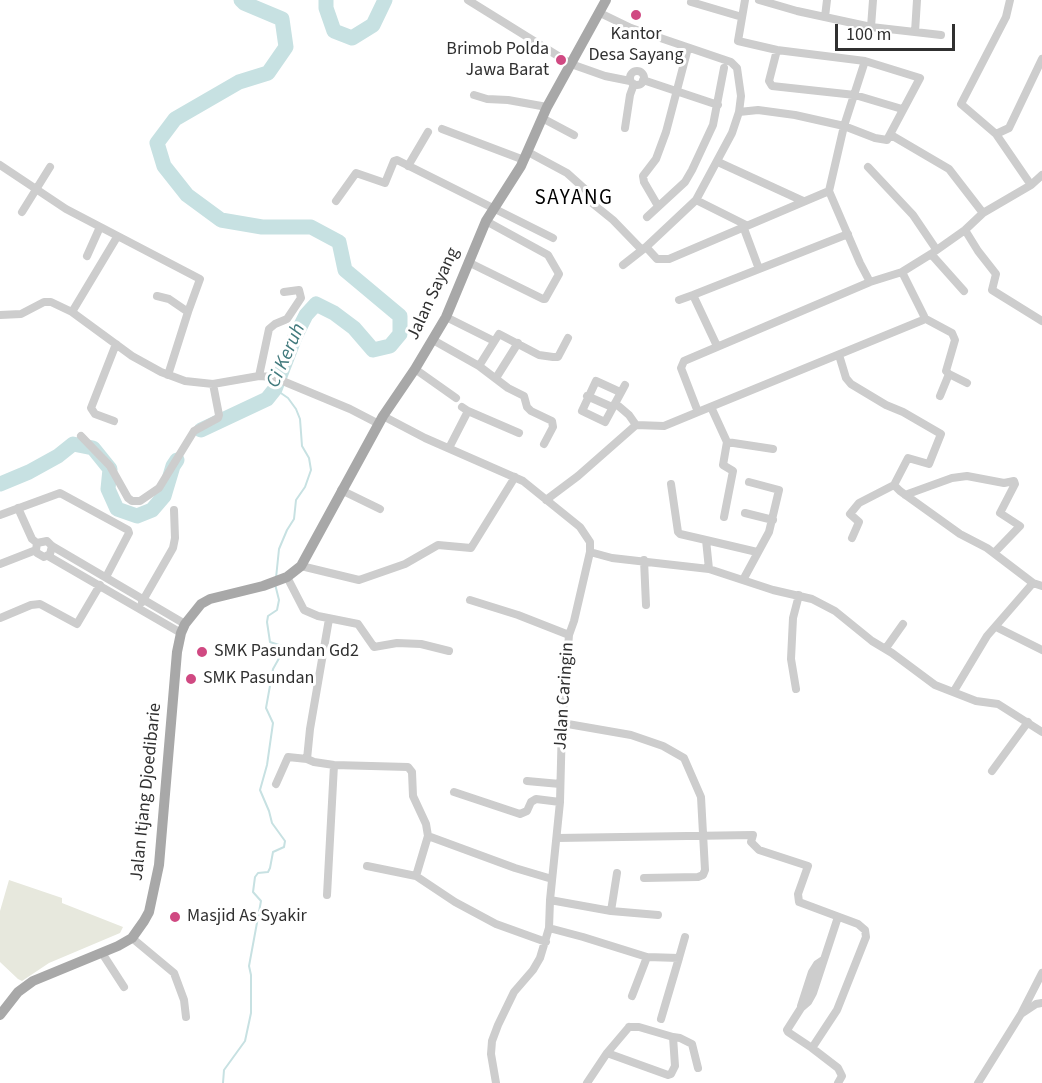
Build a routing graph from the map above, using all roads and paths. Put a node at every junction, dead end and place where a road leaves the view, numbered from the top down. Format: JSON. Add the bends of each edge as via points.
{"nodes":[{"id":1,"x":468,"y":0,"type":"edge"},
{"id":2,"x":475,"y":0,"type":"edge"},
{"id":3,"x":606,"y":0,"type":"edge"},
{"id":4,"x":745,"y":0,"type":"edge"},
{"id":5,"x":759,"y":0,"type":"edge"},
{"id":6,"x":827,"y":0,"type":"edge"},
{"id":7,"x":873,"y":0,"type":"edge"},
{"id":8,"x":917,"y":0,"type":"edge"},
{"id":9,"x":1010,"y":0,"type":"edge"},
{"id":10,"x":691,"y":2,"type":"dead end"},
{"id":11,"x":600,"y":13,"type":"junction"},
{"id":12,"x":742,"y":17,"type":"junction"},
{"id":13,"x":825,"y":17,"type":"junction"},
{"id":14,"x":871,"y":27,"type":"junction"},
{"id":15,"x":915,"y":32,"type":"junction"},
{"id":16,"x":941,"y":35,"type":"dead end"},
{"id":17,"x":688,"y":48,"type":"junction"},
{"id":18,"x":777,"y":50,"type":"junction"},
{"id":19,"x":1042,"y":59,"type":"edge"},
{"id":20,"x":865,"y":61,"type":"junction"},
{"id":21,"x":574,"y":63,"type":"junction"},
{"id":22,"x":724,"y":68,"type":"dead end"},
{"id":23,"x":643,"y":80,"type":"junction"},
{"id":24,"x":632,"y":82,"type":"junction"},
{"id":25,"x":676,"y":93,"type":"junction"},
{"id":26,"x":474,"y":95,"type":"dead end"},
{"id":27,"x":855,"y":95,"type":"junction"},
{"id":28,"x":718,"y":105,"type":"junction"},
{"id":29,"x":547,"y":107,"type":"junction"},
{"id":30,"x":902,"y":109,"type":"junction"},
{"id":31,"x":739,"y":112,"type":"junction"},
{"id":32,"x":542,"y":118,"type":"junction"},
{"id":33,"x":844,"y":126,"type":"junction"},
{"id":34,"x":625,"y":128,"type":"dead end"},
{"id":35,"x":442,"y":129,"type":"dead end"},
{"id":36,"x":428,"y":132,"type":"dead end"},
{"id":37,"x":996,"y":134,"type":"junction"},
{"id":38,"x":574,"y":135,"type":"dead end"},
{"id":39,"x":891,"y":135,"type":"junction"},
{"id":40,"x":526,"y":156,"type":"junction"},
{"id":41,"x":718,"y":162,"type":"junction"},
{"id":42,"x":0,"y":165,"type":"edge"},
{"id":43,"x":408,"y":166,"type":"junction"},
{"id":44,"x":50,"y":167,"type":"dead end"},
{"id":45,"x":868,"y":167,"type":"dead end"},
{"id":46,"x":1042,"y":175,"type":"edge"},
{"id":47,"x":1031,"y":184,"type":"junction"},
{"id":48,"x":36,"y":189,"type":"junction"},
{"id":49,"x":829,"y":191,"type":"junction"},
{"id":50,"x":696,"y":200,"type":"junction"},
{"id":51,"x":336,"y":201,"type":"dead end"},
{"id":52,"x":803,"y":201,"type":"junction"},
{"id":53,"x":658,"y":206,"type":"junction"},
{"id":54,"x":493,"y":210,"type":"junction"},
{"id":55,"x":22,"y":212,"type":"dead end"},
{"id":56,"x":983,"y":213,"type":"junction"},
{"id":57,"x":647,"y":217,"type":"dead end"},
{"id":58,"x":486,"y":221,"type":"junction"},
{"id":59,"x":745,"y":225,"type":"junction"},
{"id":60,"x":100,"y":227,"type":"junction"},
{"id":61,"x":965,"y":230,"type":"junction"},
{"id":62,"x":848,"y":234,"type":"junction"},
{"id":63,"x":117,"y":237,"type":"junction"},
{"id":64,"x":553,"y":238,"type":"dead end"},
{"id":65,"x":644,"y":248,"type":"junction"},
{"id":66,"x":934,"y":252,"type":"junction"},
{"id":67,"x":87,"y":256,"type":"dead end"},
{"id":68,"x":468,"y":262,"type":"junction"},
{"id":69,"x":623,"y":265,"type":"dead end"},
{"id":70,"x":759,"y":269,"type":"junction"},
{"id":71,"x":902,"y":272,"type":"junction"},
{"id":72,"x":870,"y":282,"type":"junction"},
{"id":73,"x":964,"y":291,"type":"dead end"},
{"id":74,"x":284,"y":292,"type":"dead end"},
{"id":75,"x":693,"y":295,"type":"junction"},
{"id":76,"x":157,"y":296,"type":"dead end"},
{"id":77,"x":679,"y":300,"type":"dead end"},
{"id":78,"x":72,"y":312,"type":"junction"},
{"id":79,"x":188,"y":312,"type":"junction"},
{"id":80,"x":0,"y":315,"type":"edge"},
{"id":81,"x":446,"y":316,"type":"junction"},
{"id":82,"x":924,"y":318,"type":"junction"},
{"id":83,"x":1042,"y":321,"type":"edge"},
{"id":84,"x":568,"y":338,"type":"dead end"},
{"id":85,"x":433,"y":340,"type":"junction"},
{"id":86,"x":494,"y":341,"type":"junction"},
{"id":87,"x":518,"y":343,"type":"junction"},
{"id":88,"x":116,"y":344,"type":"junction"},
{"id":89,"x":717,"y":346,"type":"junction"},
{"id":90,"x":838,"y":355,"type":"junction"},
{"id":91,"x":479,"y":366,"type":"junction"},
{"id":92,"x":415,"y":369,"type":"junction"},
{"id":93,"x":949,"y":374,"type":"junction"},
{"id":94,"x":168,"y":375,"type":"junction"},
{"id":95,"x":259,"y":376,"type":"junction"},
{"id":96,"x":496,"y":378,"type":"junction"},
{"id":97,"x":967,"y":383,"type":"dead end"},
{"id":98,"x":213,"y":384,"type":"junction"},
{"id":99,"x":587,"y":396,"type":"junction"},
{"id":100,"x":940,"y":396,"type":"dead end"},
{"id":101,"x":456,"y":398,"type":"dead end"},
{"id":102,"x":614,"y":405,"type":"junction"},
{"id":103,"x":711,"y":407,"type":"junction"},
{"id":104,"x":698,"y":412,"type":"junction"},
{"id":105,"x":381,"y":420,"type":"junction"},
{"id":106,"x":114,"y":421,"type":"dead end"},
{"id":107,"x":636,"y":425,"type":"junction"},
{"id":108,"x":519,"y":433,"type":"dead end"},
{"id":109,"x":81,"y":436,"type":"dead end"},
{"id":110,"x":727,"y":442,"type":"junction"},
{"id":111,"x":544,"y":444,"type":"dead end"},
{"id":112,"x":449,"y":448,"type":"junction"},
{"id":113,"x":773,"y":449,"type":"dead end"},
{"id":114,"x":515,"y":477,"type":"junction"},
{"id":115,"x":749,"y":482,"type":"dead end"},
{"id":116,"x":671,"y":484,"type":"dead end"},
{"id":117,"x":894,"y":485,"type":"junction"},
{"id":118,"x":341,"y":490,"type":"junction"},
{"id":119,"x":905,"y":495,"type":"junction"},
{"id":120,"x":546,"y":500,"type":"junction"},
{"id":121,"x":18,"y":508,"type":"junction"},
{"id":122,"x":380,"y":509,"type":"dead end"},
{"id":123,"x":174,"y":510,"type":"dead end"},
{"id":124,"x":745,"y":513,"type":"dead end"},
{"id":125,"x":0,"y":515,"type":"edge"},
{"id":126,"x":724,"y":518,"type":"dead end"},
{"id":127,"x":773,"y":520,"type":"junction"},
{"id":128,"x":852,"y":538,"type":"dead end"},
{"id":129,"x":706,"y":540,"type":"junction"},
{"id":130,"x":52,"y":546,"type":"junction"},
{"id":131,"x":36,"y":547,"type":"junction"},
{"id":132,"x":591,"y":552,"type":"junction"},
{"id":133,"x":757,"y":552,"type":"junction"},
{"id":134,"x":994,"y":553,"type":"junction"},
{"id":135,"x":48,"y":556,"type":"junction"},
{"id":136,"x":644,"y":560,"type":"junction"},
{"id":137,"x":0,"y":564,"type":"edge"},
{"id":138,"x":302,"y":566,"type":"junction"},
{"id":139,"x":709,"y":569,"type":"junction"},
{"id":140,"x":106,"y":577,"type":"junction"},
{"id":141,"x":279,"y":580,"type":"junction"},
{"id":142,"x":743,"y":580,"type":"junction"},
{"id":143,"x":1033,"y":583,"type":"junction"},
{"id":144,"x":100,"y":585,"type":"junction"},
{"id":145,"x":1042,"y":586,"type":"edge"},
{"id":146,"x":799,"y":595,"type":"junction"},
{"id":147,"x":143,"y":600,"type":"junction"},
{"id":148,"x":470,"y":600,"type":"dead end"},
{"id":149,"x":646,"y":605,"type":"dead end"},
{"id":150,"x":138,"y":608,"type":"junction"},
{"id":151,"x":0,"y":618,"type":"edge"},
{"id":152,"x":329,"y":619,"type":"junction"},
{"id":153,"x":903,"y":624,"type":"dead end"},
{"id":154,"x":996,"y":627,"type":"junction"},
{"id":155,"x":183,"y":628,"type":"junction"},
{"id":156,"x":569,"y":635,"type":"junction"},
{"id":157,"x":886,"y":648,"type":"junction"},
{"id":158,"x":1042,"y":650,"type":"edge"},
{"id":159,"x":449,"y":651,"type":"dead end"},
{"id":160,"x":796,"y":689,"type":"dead end"},
{"id":161,"x":954,"y":691,"type":"junction"},
{"id":162,"x":1028,"y":722,"type":"junction"},
{"id":163,"x":562,"y":723,"type":"junction"},
{"id":164,"x":1041,"y":730,"type":"edge"},
{"id":165,"x":307,"y":759,"type":"junction"},
{"id":166,"x":334,"y":765,"type":"junction"},
{"id":167,"x":992,"y":771,"type":"dead end"},
{"id":168,"x":527,"y":781,"type":"dead end"},
{"id":169,"x":276,"y":784,"type":"dead end"},
{"id":170,"x":560,"y":784,"type":"junction"},
{"id":171,"x":453,"y":792,"type":"dead end"},
{"id":172,"x":560,"y":802,"type":"junction"},
{"id":173,"x":428,"y":836,"type":"junction"},
{"id":174,"x":703,"y":836,"type":"junction"},
{"id":175,"x":557,"y":838,"type":"junction"},
{"id":176,"x":367,"y":866,"type":"dead end"},
{"id":177,"x":616,"y":873,"type":"dead end"},
{"id":178,"x":416,"y":876,"type":"junction"},
{"id":179,"x":644,"y":878,"type":"dead end"},
{"id":180,"x":552,"y":879,"type":"junction"},
{"id":181,"x":327,"y":895,"type":"dead end"},
{"id":182,"x":550,"y":900,"type":"junction"},
{"id":183,"x":611,"y":910,"type":"junction"},
{"id":184,"x":658,"y":915,"type":"dead end"},
{"id":185,"x":838,"y":917,"type":"junction"},
{"id":186,"x":549,"y":928,"type":"junction"},
{"id":187,"x":132,"y":938,"type":"junction"},
{"id":188,"x":685,"y":938,"type":"dead end"},
{"id":189,"x":546,"y":942,"type":"junction"},
{"id":190,"x":102,"y":952,"type":"junction"},
{"id":191,"x":647,"y":957,"type":"junction"},
{"id":192,"x":679,"y":958,"type":"junction"},
{"id":193,"x":1042,"y":973,"type":"edge"},
{"id":194,"x":124,"y":987,"type":"dead end"},
{"id":195,"x":632,"y":996,"type":"dead end"},
{"id":196,"x":1042,"y":1003,"type":"edge"},
{"id":197,"x":1021,"y":1014,"type":"junction"},
{"id":198,"x":0,"y":1015,"type":"edge"},
{"id":199,"x":186,"y":1017,"type":"dead end"},
{"id":200,"x":661,"y":1019,"type":"dead end"},
{"id":201,"x":674,"y":1037,"type":"junction"},
{"id":202,"x":812,"y":1048,"type":"junction"},
{"id":203,"x":607,"y":1053,"type":"junction"},
{"id":204,"x":698,"y":1068,"type":"dead end"},
{"id":205,"x":496,"y":1083,"type":"edge"},
{"id":206,"x":587,"y":1083,"type":"edge"},
{"id":207,"x":838,"y":1083,"type":"edge"},
{"id":208,"x":978,"y":1083,"type":"edge"}],
"edges":[{"from":1,"to":21,"type":"street"},
{"from":2,"to":21,"type":"street"},
{"from":3,"to":11,"type":"main road","name":"Jalan Sayang"},
{"from":4,"to":12,"type":"street"},
{"from":5,"to":13,"type":"street"},
{"from":6,"to":13,"type":"street"},
{"from":7,"to":14,"type":"street"},
{"from":8,"to":15,"type":"street"},
{"from":9,"to":37,"type":"street","via":[[1006,16],[961,104]]},
{"from":10,"to":12,"type":"street"},
{"from":11,"to":17,"type":"street"},
{"from":11,"to":21,"type":"main road","name":"Jalan Sayang"},
{"from":12,"to":18,"type":"street","via":[[738,41]]},
{"from":13,"to":14,"type":"street"},
{"from":14,"to":15,"type":"street"},
{"from":15,"to":16,"type":"street"},
{"from":17,"to":25,"type":"street"},
{"from":17,"to":31,"type":"street","via":[[731,62],[737,68]]},
{"from":18,"to":20,"type":"street"},
{"from":18,"to":27,"type":"street","via":[[769,81],[772,86]]},
{"from":19,"to":37,"type":"street","via":[[1009,128]]},
{"from":20,"to":27,"type":"street"},
{"from":20,"to":30,"type":"street","via":[[920,78]]},
{"from":21,"to":24,"type":"street"},
{"from":21,"to":29,"type":"main road","name":"Jalan Sayang"},
{"from":22,"to":28,"type":"street"},
{"from":23,"to":24,"type":"street","via":[[640,84]]},
{"from":23,"to":24,"type":"street","via":[[642,73],[637,71],[631,75]]},
{"from":23,"to":25,"type":"street"},
{"from":24,"to":34,"type":"street"},
{"from":25,"to":28,"type":"street"},
{"from":25,"to":53,"type":"street","via":[[656,159],[643,176]]},
{"from":26,"to":29,"type":"street"},
{"from":27,"to":30,"type":"street"},
{"from":27,"to":33,"type":"street"},
{"from":28,"to":53,"type":"street","via":[[713,125],[685,182]]},
{"from":29,"to":32,"type":"main road","name":"Jalan Sayang"},
{"from":30,"to":39,"type":"street"},
{"from":31,"to":33,"type":"street","via":[[758,110]]},
{"from":31,"to":41,"type":"street"},
{"from":32,"to":38,"type":"street"},
{"from":32,"to":40,"type":"main road","name":"Jalan Sayang"},
{"from":33,"to":39,"type":"street","via":[[887,141]]},
{"from":33,"to":49,"type":"street"},
{"from":35,"to":40,"type":"street"},
{"from":36,"to":43,"type":"street"},
{"from":37,"to":47,"type":"street"},
{"from":39,"to":56,"type":"street","via":[[949,169]]},
{"from":40,"to":54,"type":"main road","name":"Jalan Sayang"},
{"from":40,"to":65,"type":"street","via":[[567,173],[587,190],[587,199]]},
{"from":41,"to":50,"type":"street"},
{"from":41,"to":52,"type":"street"},
{"from":42,"to":48,"type":"street"},
{"from":43,"to":51,"type":"street","via":[[394,161],[384,183],[356,174]]},
{"from":43,"to":54,"type":"street"},
{"from":44,"to":48,"type":"street"},
{"from":45,"to":66,"type":"street","via":[[913,215]]},
{"from":46,"to":47,"type":"street"},
{"from":47,"to":56,"type":"street"},
{"from":48,"to":55,"type":"street"},
{"from":48,"to":60,"type":"street"},
{"from":49,"to":52,"type":"street"},
{"from":49,"to":62,"type":"street"},
{"from":50,"to":59,"type":"street"},
{"from":50,"to":65,"type":"street"},
{"from":52,"to":59,"type":"street"},
{"from":53,"to":57,"type":"street"},
{"from":54,"to":58,"type":"main road","name":"Jalan Sayang"},
{"from":54,"to":64,"type":"street"},
{"from":56,"to":61,"type":"street"},
{"from":58,"to":68,"type":"main road","name":"Jalan Sayang"},
{"from":58,"to":68,"type":"street","via":[[548,255],[559,274],[543,299]]},
{"from":59,"to":65,"type":"street","via":[[669,259],[657,259]]},
{"from":59,"to":70,"type":"street"},
{"from":60,"to":63,"type":"street"},
{"from":60,"to":67,"type":"street"},
{"from":61,"to":66,"type":"street"},
{"from":61,"to":83,"type":"street","via":[[996,274],[992,290]]},
{"from":62,"to":70,"type":"street"},
{"from":62,"to":72,"type":"street"},
{"from":63,"to":78,"type":"street"},
{"from":63,"to":79,"type":"street","via":[[200,279]]},
{"from":65,"to":69,"type":"street"},
{"from":66,"to":71,"type":"street"},
{"from":66,"to":73,"type":"street"},
{"from":68,"to":81,"type":"main road","name":"Jalan Sayang"},
{"from":70,"to":75,"type":"street"},
{"from":71,"to":72,"type":"street"},
{"from":71,"to":82,"type":"street"},
{"from":72,"to":89,"type":"street"},
{"from":74,"to":95,"type":"street","via":[[299,290],[301,298],[287,319],[269,329]]},
{"from":75,"to":77,"type":"street"},
{"from":75,"to":89,"type":"street"},
{"from":76,"to":79,"type":"street"},
{"from":78,"to":80,"type":"street","via":[[44,302],[21,314]]},
{"from":78,"to":88,"type":"street"},
{"from":79,"to":94,"type":"street"},
{"from":81,"to":85,"type":"main road","name":"Jalan Sayang"},
{"from":81,"to":86,"type":"street"},
{"from":82,"to":90,"type":"street","via":[[921,323]]},
{"from":82,"to":93,"type":"street","via":[[952,333],[955,340],[946,371]]},
{"from":84,"to":87,"type":"street","via":[[558,357],[539,355]]},
{"from":85,"to":91,"type":"street"},
{"from":85,"to":92,"type":"main road","name":"Jalan Sayang"},
{"from":86,"to":87,"type":"street","via":[[499,334]]},
{"from":86,"to":91,"type":"street"},
{"from":87,"to":96,"type":"street"},
{"from":88,"to":94,"type":"street"},
{"from":88,"to":106,"type":"street","via":[[91,408],[95,414]]},
{"from":89,"to":104,"type":"street","via":[[682,365]]},
{"from":90,"to":103,"type":"street"},
{"from":90,"to":117,"type":"street","via":[[851,384],[941,434],[929,464],[908,459]]},
{"from":91,"to":96,"type":"street"},
{"from":92,"to":101,"type":"street"},
{"from":92,"to":105,"type":"main road","name":"Jalan Sayang"},
{"from":93,"to":97,"type":"street"},
{"from":93,"to":100,"type":"street"},
{"from":94,"to":98,"type":"street"},
{"from":95,"to":98,"type":"street"},
{"from":95,"to":105,"type":"street","via":[[273,377]]},
{"from":96,"to":111,"type":"street","via":[[524,396],[531,411],[552,421]]},
{"from":98,"to":109,"type":"street","via":[[218,418],[194,431],[159,488],[140,501],[128,498],[110,466]]},
{"from":99,"to":102,"type":"street"},
{"from":99,"to":102,"type":"street","via":[[583,412],[604,423]]},
{"from":99,"to":102,"type":"street","via":[[598,377],[623,389]]},
{"from":102,"to":107,"type":"street"},
{"from":103,"to":104,"type":"street"},
{"from":103,"to":110,"type":"street"},
{"from":104,"to":107,"type":"street","via":[[664,426]]},
{"from":105,"to":112,"type":"street"},
{"from":105,"to":118,"type":"main road","name":"Jalan Sayang"},
{"from":107,"to":120,"type":"street"},
{"from":108,"to":112,"type":"street","via":[[465,409]]},
{"from":110,"to":113,"type":"street"},
{"from":110,"to":126,"type":"street","via":[[723,465],[734,476]]},
{"from":112,"to":114,"type":"street"},
{"from":114,"to":120,"type":"street"},
{"from":114,"to":138,"type":"street","via":[[471,548],[438,545],[405,564],[359,580]]},
{"from":115,"to":127,"type":"street","via":[[779,490]]},
{"from":116,"to":129,"type":"street","via":[[678,531]]},
{"from":117,"to":119,"type":"street"},
{"from":117,"to":128,"type":"street","via":[[859,503],[850,513],[859,522]]},
{"from":118,"to":122,"type":"street"},
{"from":118,"to":138,"type":"main road","name":"Jalan Sayang"},
{"from":119,"to":134,"type":"street"},
{"from":119,"to":134,"type":"street","via":[[952,478],[1014,481],[1000,513],[1020,526]]},
{"from":120,"to":132,"type":"street","via":[[585,533]]},
{"from":121,"to":125,"type":"street"},
{"from":121,"to":131,"type":"street"},
{"from":121,"to":140,"type":"street","via":[[60,493],[128,530]]},
{"from":123,"to":147,"type":"street","via":[[173,548]]},
{"from":124,"to":127,"type":"street"},
{"from":127,"to":133,"type":"street"},
{"from":129,"to":133,"type":"street"},
{"from":129,"to":139,"type":"street"},
{"from":130,"to":131,"type":"street","via":[[47,541]]},
{"from":130,"to":135,"type":"street"},
{"from":130,"to":140,"type":"street"},
{"from":131,"to":135,"type":"street","via":[[40,556]]},
{"from":131,"to":137,"type":"street"},
{"from":132,"to":136,"type":"street"},
{"from":132,"to":156,"type":"street","name":"Jalan Caringin"},
{"from":133,"to":142,"type":"street"},
{"from":134,"to":143,"type":"street"},
{"from":135,"to":144,"type":"street"},
{"from":136,"to":139,"type":"street"},
{"from":136,"to":149,"type":"street"},
{"from":138,"to":141,"type":"main road","name":"Jalan Sayang"},
{"from":139,"to":142,"type":"street"},
{"from":140,"to":147,"type":"street"},
{"from":141,"to":152,"type":"street","via":[[304,610]]},
{"from":141,"to":155,"type":"main road","via":[[210,599],[201,604]]},
{"from":142,"to":146,"type":"street"},
{"from":143,"to":145,"type":"street"},
{"from":143,"to":154,"type":"street"},
{"from":144,"to":150,"type":"street"},
{"from":144,"to":151,"type":"street","via":[[77,624],[40,604]]},
{"from":146,"to":157,"type":"street","via":[[835,611]]},
{"from":146,"to":160,"type":"street","via":[[793,618],[791,659]]},
{"from":147,"to":150,"type":"street"},
{"from":147,"to":155,"type":"street"},
{"from":148,"to":156,"type":"street"},
{"from":150,"to":155,"type":"street"},
{"from":152,"to":159,"type":"street","via":[[358,624],[374,647],[421,644]]},
{"from":152,"to":165,"type":"street"},
{"from":153,"to":157,"type":"street"},
{"from":154,"to":158,"type":"street"},
{"from":154,"to":161,"type":"street"},
{"from":155,"to":187,"type":"main road","name":"Jalan Itjang Djoedibarie","via":[[177,652],[159,865],[149,912]]},
{"from":156,"to":163,"type":"street","name":"Jalan Caringin"},
{"from":157,"to":161,"type":"street","via":[[934,685]]},
{"from":161,"to":162,"type":"street","via":[[976,701],[998,704]]},
{"from":162,"to":164,"type":"street"},
{"from":162,"to":167,"type":"street"},
{"from":163,"to":170,"type":"street","name":"Jalan Caringin"},
{"from":163,"to":174,"type":"street","via":[[631,735],[684,758],[701,797]]},
{"from":165,"to":166,"type":"street"},
{"from":165,"to":169,"type":"street","via":[[288,757]]},
{"from":166,"to":173,"type":"street","via":[[408,767],[412,772],[413,796]]},
{"from":166,"to":181,"type":"street"},
{"from":168,"to":170,"type":"street"},
{"from":170,"to":172,"type":"street","name":"Jalan Caringin"},
{"from":171,"to":172,"type":"street","via":[[520,814],[536,799]]},
{"from":172,"to":175,"type":"street","name":"Jalan Caringin"},
{"from":173,"to":178,"type":"street"},
{"from":173,"to":180,"type":"street"},
{"from":174,"to":175,"type":"street"},
{"from":174,"to":179,"type":"street","via":[[703,875]]},
{"from":174,"to":185,"type":"street","via":[[753,835],[751,842],[759,850],[808,866],[799,902]]},
{"from":175,"to":180,"type":"street","name":"Jalan Caringin"},
{"from":176,"to":178,"type":"street"},
{"from":177,"to":183,"type":"street"},
{"from":178,"to":189,"type":"street","via":[[496,924]]},
{"from":180,"to":182,"type":"street","name":"Jalan Caringin"},
{"from":182,"to":183,"type":"street"},
{"from":182,"to":186,"type":"street","name":"Jalan Caringin"},
{"from":183,"to":184,"type":"street"},
{"from":185,"to":202,"type":"street","via":[[813,993],[788,1028],[788,1032]]},
{"from":185,"to":202,"type":"street","via":[[862,926],[866,937],[837,1010]]},
{"from":186,"to":189,"type":"street","name":"Jalan Caringin"},
{"from":186,"to":191,"type":"street"},
{"from":187,"to":190,"type":"main road"},
{"from":187,"to":199,"type":"street","via":[[174,973]]},
{"from":188,"to":192,"type":"street"},
{"from":189,"to":205,"type":"street","name":"Jalan Caringin","via":[[533,970],[514,992],[492,1041]]},
{"from":190,"to":194,"type":"street"},
{"from":190,"to":198,"type":"main road","via":[[33,981],[18,992]]},
{"from":191,"to":192,"type":"street"},
{"from":191,"to":195,"type":"street"},
{"from":192,"to":200,"type":"street"},
{"from":193,"to":197,"type":"street"},
{"from":196,"to":197,"type":"street"},
{"from":197,"to":208,"type":"street"},
{"from":201,"to":203,"type":"street","via":[[630,1027]]},
{"from":201,"to":203,"type":"street","via":[[675,1065],[668,1075]]},
{"from":201,"to":204,"type":"street","via":[[692,1044]]},
{"from":202,"to":207,"type":"street","via":[[838,1068],[842,1076]]},
{"from":203,"to":206,"type":"street"}]}
